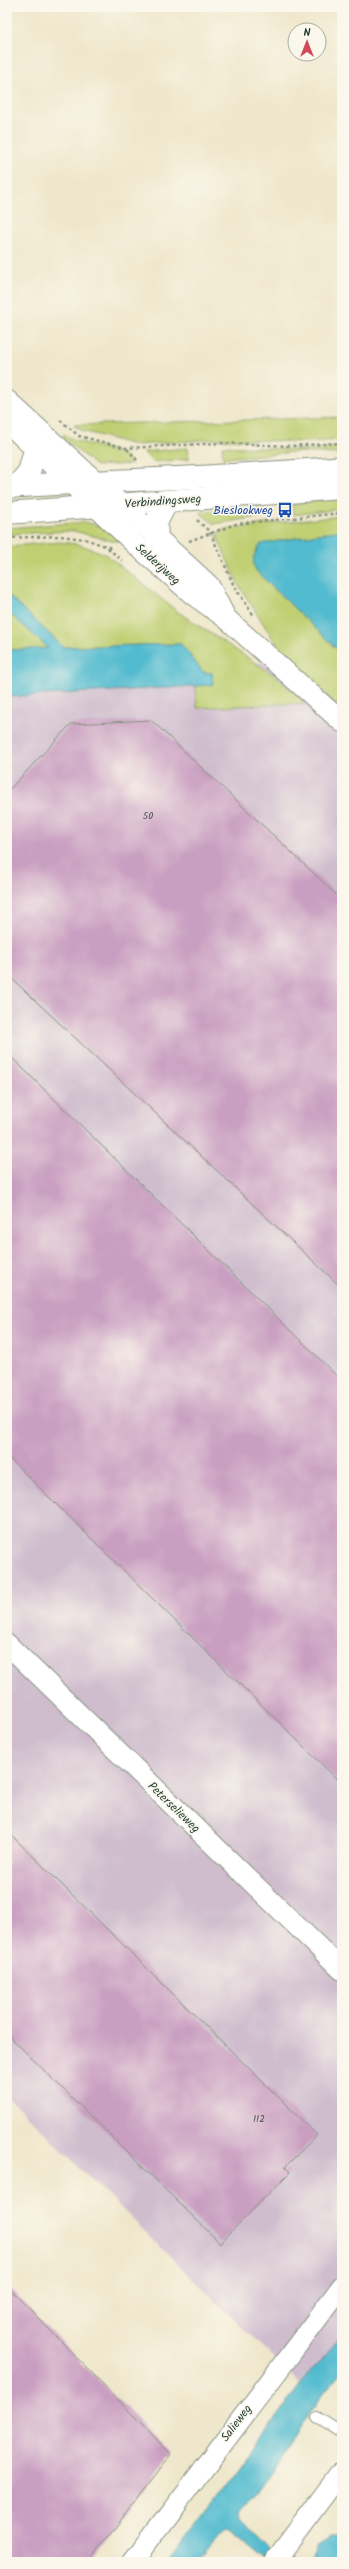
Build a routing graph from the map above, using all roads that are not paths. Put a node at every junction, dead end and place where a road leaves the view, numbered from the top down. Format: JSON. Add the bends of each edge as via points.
{"nodes":[{"id":1,"x":7,"y":400,"type":"edge"},
{"id":2,"x":7,"y":422,"type":"edge"},
{"id":3,"x":35,"y":450,"type":"junction"},
{"id":4,"x":342,"y":467,"type":"edge"},
{"id":5,"x":70,"y":482,"type":"junction"},
{"id":6,"x":98,"y":482,"type":"junction"},
{"id":7,"x":12,"y":487,"type":"edge"},
{"id":8,"x":342,"y":488,"type":"edge"},
{"id":9,"x":167,"y":501,"type":"junction"},
{"id":10,"x":121,"y":504,"type":"junction"},
{"id":11,"x":93,"y":506,"type":"junction"},
{"id":12,"x":7,"y":513,"type":"edge"},
{"id":13,"x":157,"y":537,"type":"junction"},
{"id":14,"x":226,"y":619,"type":"junction"},
{"id":15,"x":342,"y":722,"type":"edge"},
{"id":16,"x":7,"y":1644,"type":"edge"},
{"id":17,"x":342,"y":1970,"type":"edge"},
{"id":18,"x":342,"y":2286,"type":"edge"},
{"id":19,"x":318,"y":2417,"type":"dead end"},
{"id":20,"x":342,"y":2434,"type":"edge"},
{"id":21,"x":342,"y":2471,"type":"edge"},
{"id":22,"x":276,"y":2559,"type":"edge"},
{"id":23,"x":133,"y":2562,"type":"edge"}],
"edges":[{"from":1,"to":6,"type":"street"},
{"from":2,"to":3,"type":"street"},
{"from":3,"to":5,"type":"street"},
{"from":3,"to":7,"type":"street","via":[[28,472]]},
{"from":4,"to":6,"type":"street","name":"Verbindingsweg"},
{"from":5,"to":6,"type":"street","name":"Verbindingsweg"},
{"from":5,"to":7,"type":"street","name":"Verbindingsweg"},
{"from":5,"to":11,"type":"street","name":"Selderijweg"},
{"from":6,"to":10,"type":"street","name":"Selderijweg"},
{"from":8,"to":9,"type":"street","name":"Verbindingsweg"},
{"from":9,"to":10,"type":"street","name":"Verbindingsweg"},
{"from":9,"to":13,"type":"street","via":[[156,523]]},
{"from":10,"to":11,"type":"street","name":"Verbindingsweg"},
{"from":10,"to":13,"type":"street","name":"Selderijweg"},
{"from":11,"to":12,"type":"street","name":"Verbindingsweg"},
{"from":11,"to":14,"type":"street","name":"Selderijweg","via":[[192,594]]},
{"from":13,"to":14,"type":"street","name":"Selderijweg","via":[[208,585]]},
{"from":14,"to":15,"type":"street","name":"Selderijweg"},
{"from":16,"to":17,"type":"street","name":"Peterselieweg"},
{"from":18,"to":23,"type":"street","name":"Salieweg"},
{"from":19,"to":20,"type":"lane"},
{"from":21,"to":22,"type":"street"}]}
